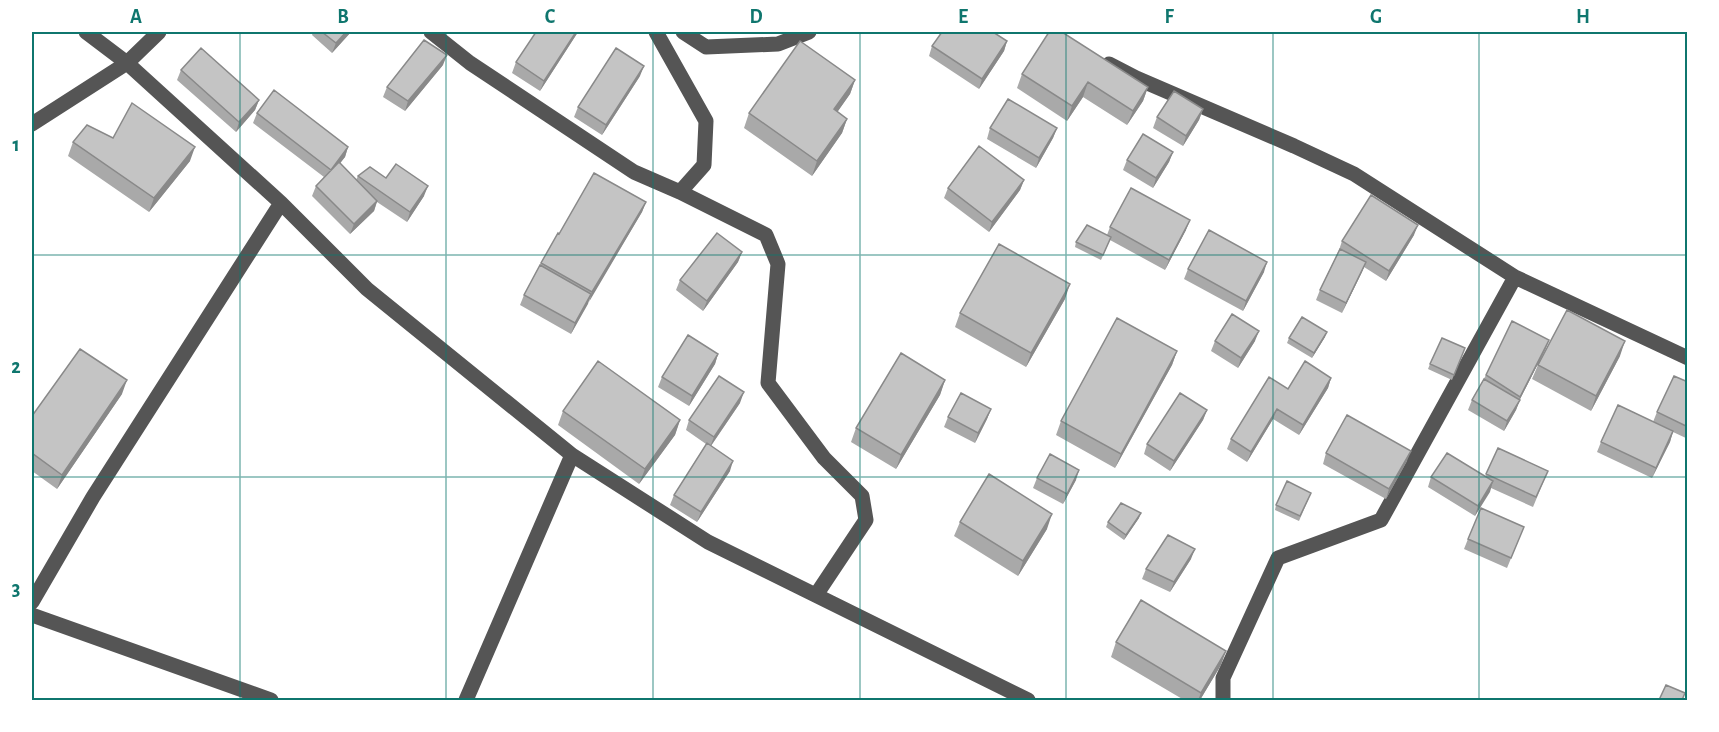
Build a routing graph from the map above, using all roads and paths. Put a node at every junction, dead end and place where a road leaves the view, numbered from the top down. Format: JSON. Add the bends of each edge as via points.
{"nodes":[{"id":1,"x":86,"y":32,"type":"edge"},
{"id":2,"x":159,"y":32,"type":"edge"},
{"id":3,"x":431,"y":32,"type":"edge"},
{"id":4,"x":656,"y":32,"type":"edge"},
{"id":5,"x":683,"y":32,"type":"edge"},
{"id":6,"x":809,"y":32,"type":"edge"},
{"id":7,"x":1097,"y":57,"type":"edge"},
{"id":8,"x":128,"y":63,"type":"junction"},
{"id":9,"x":32,"y":124,"type":"edge"},
{"id":10,"x":680,"y":192,"type":"junction"},
{"id":11,"x":281,"y":203,"type":"junction"},
{"id":12,"x":1515,"y":278,"type":"junction"},
{"id":13,"x":1688,"y":358,"type":"edge"},
{"id":14,"x":572,"y":454,"type":"junction"},
{"id":15,"x":816,"y":595,"type":"junction"},
{"id":16,"x":32,"y":602,"type":"edge"},
{"id":17,"x":32,"y":615,"type":"edge"},
{"id":18,"x":271,"y":700,"type":"edge"},
{"id":19,"x":466,"y":700,"type":"edge"},
{"id":20,"x":1028,"y":700,"type":"edge"},
{"id":21,"x":1223,"y":700,"type":"edge"}],
"edges":[{"from":1,"to":8,"type":"street"},
{"from":2,"to":8,"type":"street"},
{"from":3,"to":10,"type":"street","via":[[470,63],[634,172]]},
{"from":4,"to":10,"type":"street","via":[[706,121],[704,165]]},
{"from":5,"to":6,"type":"street","via":[[706,47],[778,44]]},
{"from":7,"to":12,"type":"street","via":[[1354,174]]},
{"from":8,"to":9,"type":"street"},
{"from":8,"to":11,"type":"street"},
{"from":10,"to":15,"type":"street","via":[[766,235],[778,264],[768,382],[824,458],[862,496],[866,520]]},
{"from":11,"to":14,"type":"street","via":[[367,289]]},
{"from":11,"to":16,"type":"street","via":[[93,497]]},
{"from":12,"to":13,"type":"street"},
{"from":12,"to":21,"type":"street","via":[[1381,520],[1278,558],[1223,678]]},
{"from":14,"to":15,"type":"street","via":[[708,542]]},
{"from":14,"to":19,"type":"street"},
{"from":15,"to":20,"type":"street"},
{"from":17,"to":18,"type":"street"}]}
